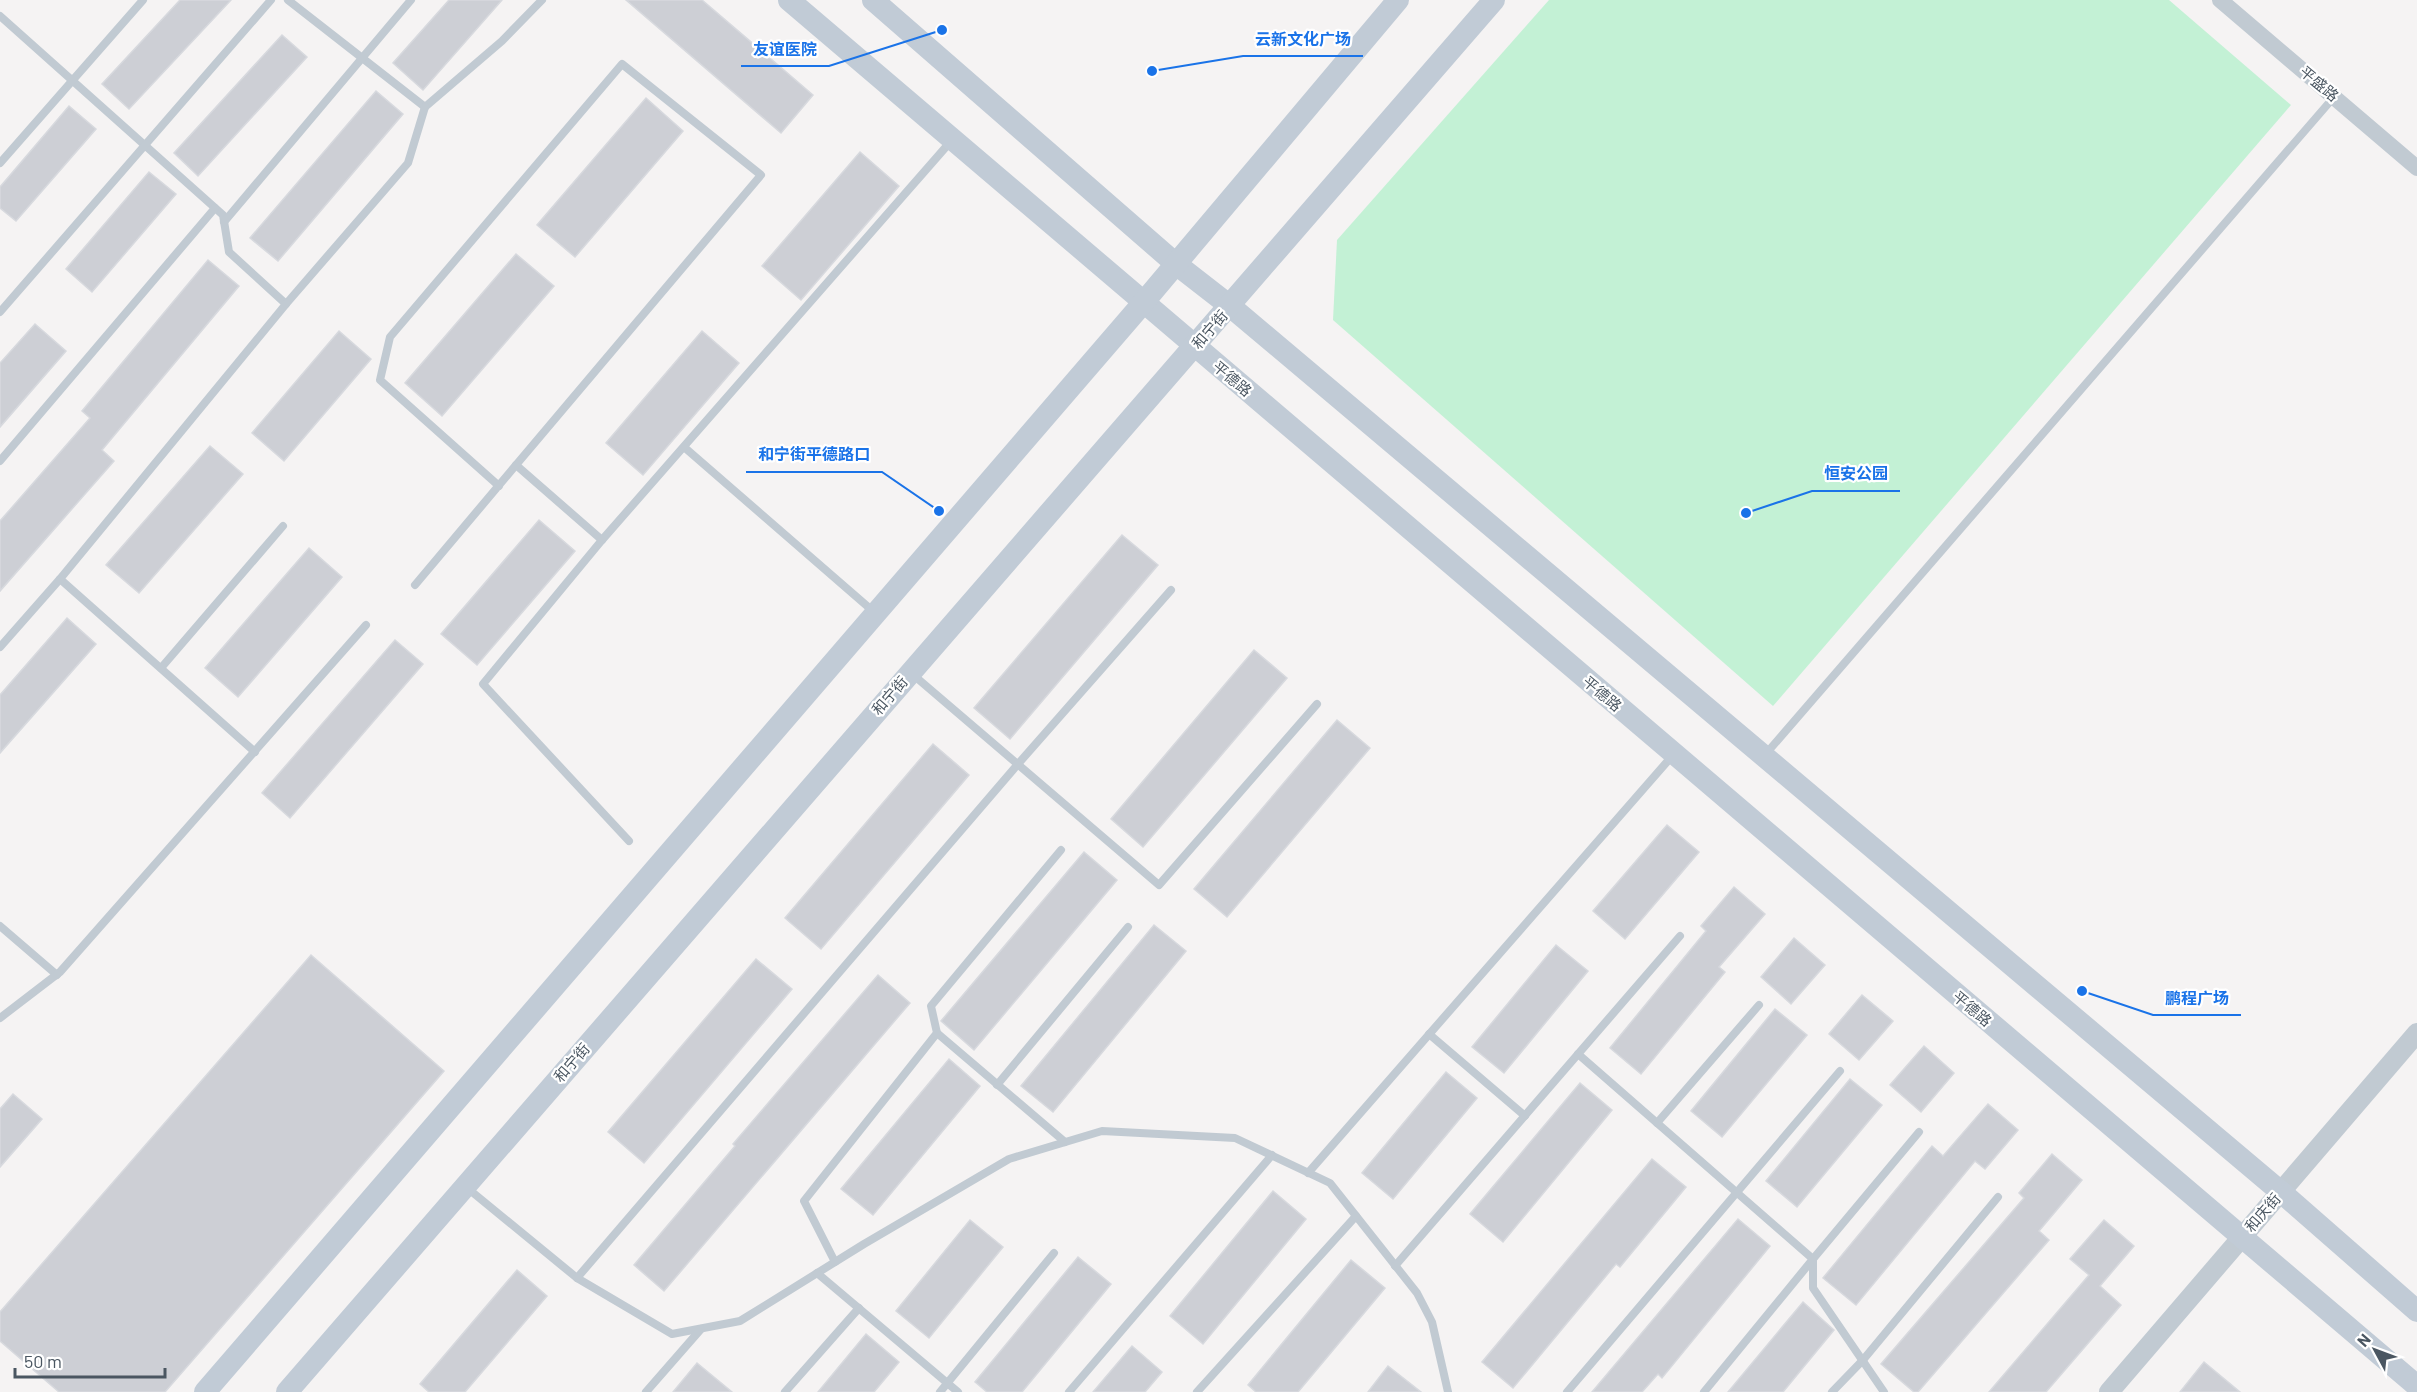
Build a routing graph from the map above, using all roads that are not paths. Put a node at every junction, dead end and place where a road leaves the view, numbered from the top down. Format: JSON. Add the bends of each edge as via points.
{"nodes":[{"id":1,"x":143,"y":0,"type":"edge"},
{"id":2,"x":271,"y":0,"type":"edge"},
{"id":3,"x":288,"y":0,"type":"edge"},
{"id":4,"x":411,"y":0,"type":"edge"},
{"id":5,"x":542,"y":0,"type":"edge"},
{"id":6,"x":789,"y":0,"type":"edge"},
{"id":7,"x":873,"y":0,"type":"edge"},
{"id":8,"x":1398,"y":0,"type":"edge"},
{"id":9,"x":1494,"y":0,"type":"edge"},
{"id":10,"x":2220,"y":0,"type":"edge"},
{"id":11,"x":0,"y":16,"type":"edge"},
{"id":12,"x":361,"y":56,"type":"junction"},
{"id":13,"x":72,"y":81,"type":"junction"},
{"id":14,"x":2334,"y":97,"type":"junction"},
{"id":15,"x":424,"y":107,"type":"junction"},
{"id":16,"x":952,"y":140,"type":"junction"},
{"id":17,"x":146,"y":146,"type":"junction"},
{"id":18,"x":0,"y":164,"type":"edge"},
{"id":19,"x":2417,"y":168,"type":"edge"},
{"id":20,"x":215,"y":208,"type":"junction"},
{"id":21,"x":224,"y":222,"type":"junction"},
{"id":22,"x":1176,"y":264,"type":"junction"},
{"id":23,"x":1143,"y":303,"type":"junction"},
{"id":24,"x":286,"y":304,"type":"junction"},
{"id":25,"x":1230,"y":306,"type":"junction"},
{"id":26,"x":0,"y":312,"type":"edge"},
{"id":27,"x":1195,"y":347,"type":"junction"},
{"id":28,"x":684,"y":447,"type":"junction"},
{"id":29,"x":0,"y":461,"type":"edge"},
{"id":30,"x":516,"y":465,"type":"junction"},
{"id":31,"x":499,"y":486,"type":"junction"},
{"id":32,"x":283,"y":526,"type":"dead end"},
{"id":33,"x":602,"y":540,"type":"junction"},
{"id":34,"x":60,"y":579,"type":"junction"},
{"id":35,"x":415,"y":585,"type":"dead end"},
{"id":36,"x":1171,"y":590,"type":"dead end"},
{"id":37,"x":876,"y":613,"type":"junction"},
{"id":38,"x":366,"y":626,"type":"dead end"},
{"id":39,"x":0,"y":647,"type":"edge"},
{"id":40,"x":161,"y":668,"type":"junction"},
{"id":41,"x":910,"y":672,"type":"junction"},
{"id":42,"x":1317,"y":704,"type":"dead end"},
{"id":43,"x":255,"y":752,"type":"junction"},
{"id":44,"x":1673,"y":754,"type":"junction"},
{"id":45,"x":1764,"y":756,"type":"junction"},
{"id":46,"x":1018,"y":764,"type":"junction"},
{"id":47,"x":629,"y":842,"type":"dead end"},
{"id":48,"x":1061,"y":850,"type":"dead end"},
{"id":49,"x":0,"y":926,"type":"edge"},
{"id":50,"x":1128,"y":927,"type":"dead end"},
{"id":51,"x":1680,"y":936,"type":"dead end"},
{"id":52,"x":57,"y":975,"type":"junction"},
{"id":53,"x":1759,"y":1005,"type":"dead end"},
{"id":54,"x":0,"y":1018,"type":"edge"},
{"id":55,"x":937,"y":1033,"type":"junction"},
{"id":56,"x":2417,"y":1033,"type":"edge"},
{"id":57,"x":1429,"y":1034,"type":"junction"},
{"id":58,"x":1578,"y":1054,"type":"junction"},
{"id":59,"x":1840,"y":1071,"type":"dead end"},
{"id":60,"x":997,"y":1085,"type":"junction"},
{"id":61,"x":1525,"y":1116,"type":"junction"},
{"id":62,"x":1657,"y":1123,"type":"junction"},
{"id":63,"x":1919,"y":1132,"type":"dead end"},
{"id":64,"x":1065,"y":1142,"type":"junction"},
{"id":65,"x":1272,"y":1155,"type":"junction"},
{"id":66,"x":1308,"y":1173,"type":"junction"},
{"id":67,"x":465,"y":1186,"type":"junction"},
{"id":68,"x":2281,"y":1192,"type":"junction"},
{"id":69,"x":1738,"y":1193,"type":"junction"},
{"id":70,"x":1998,"y":1197,"type":"dead end"},
{"id":71,"x":1356,"y":1216,"type":"junction"},
{"id":72,"x":2241,"y":1238,"type":"junction"},
{"id":73,"x":1054,"y":1253,"type":"dead end"},
{"id":74,"x":1813,"y":1259,"type":"junction"},
{"id":75,"x":835,"y":1262,"type":"junction"},
{"id":76,"x":1395,"y":1266,"type":"junction"},
{"id":77,"x":817,"y":1272,"type":"junction"},
{"id":78,"x":577,"y":1278,"type":"junction"},
{"id":79,"x":859,"y":1308,"type":"junction"},
{"id":80,"x":2417,"y":1311,"type":"edge"},
{"id":81,"x":701,"y":1329,"type":"junction"},
{"id":82,"x":1863,"y":1360,"type":"junction"},
{"id":83,"x":948,"y":1383,"type":"junction"},
{"id":84,"x":2417,"y":1386,"type":"edge"},
{"id":85,"x":205,"y":1392,"type":"edge"},
{"id":86,"x":287,"y":1392,"type":"edge"},
{"id":87,"x":646,"y":1392,"type":"edge"},
{"id":88,"x":785,"y":1392,"type":"edge"},
{"id":89,"x":940,"y":1392,"type":"edge"},
{"id":90,"x":958,"y":1392,"type":"edge"},
{"id":91,"x":1069,"y":1392,"type":"edge"},
{"id":92,"x":1197,"y":1392,"type":"edge"},
{"id":93,"x":1448,"y":1392,"type":"edge"},
{"id":94,"x":1567,"y":1392,"type":"edge"},
{"id":95,"x":1704,"y":1392,"type":"edge"},
{"id":96,"x":1832,"y":1392,"type":"edge"},
{"id":97,"x":1884,"y":1392,"type":"edge"},
{"id":98,"x":2109,"y":1392,"type":"edge"}],
"edges":[{"from":1,"to":13,"type":"lane"},
{"from":2,"to":17,"type":"lane"},
{"from":3,"to":12,"type":"lane"},
{"from":4,"to":12,"type":"lane"},
{"from":5,"to":15,"type":"lane","via":[[502,41]]},
{"from":6,"to":16,"type":"main road","name":"平德路"},
{"from":7,"to":22,"type":"main road"},
{"from":8,"to":22,"type":"main road"},
{"from":9,"to":25,"type":"main road","name":"和宁街"},
{"from":10,"to":14,"type":"street","name":"平盛路"},
{"from":11,"to":13,"type":"lane"},
{"from":12,"to":15,"type":"lane"},
{"from":12,"to":21,"type":"lane"},
{"from":13,"to":17,"type":"lane"},
{"from":13,"to":18,"type":"lane"},
{"from":14,"to":19,"type":"street","name":"平盛路"},
{"from":14,"to":45,"type":"lane"},
{"from":15,"to":24,"type":"lane","via":[[408,163]]},
{"from":16,"to":23,"type":"main road","name":"平德路"},
{"from":16,"to":28,"type":"lane"},
{"from":17,"to":20,"type":"lane"},
{"from":17,"to":26,"type":"lane"},
{"from":20,"to":21,"type":"lane"},
{"from":20,"to":29,"type":"lane"},
{"from":21,"to":24,"type":"lane","via":[[229,252]]},
{"from":22,"to":23,"type":"main road"},
{"from":22,"to":25,"type":"main road"},
{"from":23,"to":27,"type":"main road","name":"平德路"},
{"from":23,"to":37,"type":"main road"},
{"from":24,"to":34,"type":"lane"},
{"from":25,"to":27,"type":"main road","name":"和宁街"},
{"from":25,"to":45,"type":"main road"},
{"from":27,"to":41,"type":"main road","name":"和宁街"},
{"from":27,"to":44,"type":"main road","name":"平德路"},
{"from":28,"to":33,"type":"lane"},
{"from":28,"to":37,"type":"lane"},
{"from":30,"to":31,"type":"lane"},
{"from":30,"to":31,"type":"lane","via":[[760,175],[622,64],[390,337],[380,380]]},
{"from":30,"to":33,"type":"lane"},
{"from":31,"to":35,"type":"lane"},
{"from":32,"to":40,"type":"lane"},
{"from":33,"to":47,"type":"lane","via":[[483,684]]},
{"from":34,"to":39,"type":"lane"},
{"from":34,"to":40,"type":"lane"},
{"from":36,"to":46,"type":"lane"},
{"from":37,"to":85,"type":"main road"},
{"from":38,"to":43,"type":"lane"},
{"from":40,"to":43,"type":"lane"},
{"from":41,"to":46,"type":"lane"},
{"from":41,"to":67,"type":"main road","name":"和宁街"},
{"from":42,"to":46,"type":"lane","via":[[1159,885]]},
{"from":43,"to":52,"type":"lane"},
{"from":44,"to":57,"type":"lane"},
{"from":44,"to":72,"type":"main road","name":"平德路"},
{"from":45,"to":68,"type":"main road"},
{"from":46,"to":78,"type":"lane"},
{"from":48,"to":55,"type":"lane","via":[[931,1006]]},
{"from":49,"to":52,"type":"lane"},
{"from":50,"to":60,"type":"lane"},
{"from":51,"to":58,"type":"lane"},
{"from":52,"to":54,"type":"lane"},
{"from":53,"to":62,"type":"lane"},
{"from":55,"to":60,"type":"lane"},
{"from":55,"to":75,"type":"lane","via":[[804,1200]]},
{"from":56,"to":68,"type":"street","name":"和庆街"},
{"from":57,"to":61,"type":"lane"},
{"from":57,"to":66,"type":"lane"},
{"from":58,"to":61,"type":"lane"},
{"from":58,"to":62,"type":"lane"},
{"from":59,"to":69,"type":"lane"},
{"from":60,"to":64,"type":"lane"},
{"from":61,"to":76,"type":"lane"},
{"from":62,"to":69,"type":"lane"},
{"from":63,"to":74,"type":"lane"},
{"from":64,"to":65,"type":"lane","via":[[1102,1131],[1235,1138]]},
{"from":64,"to":75,"type":"lane","via":[[1009,1159]]},
{"from":65,"to":66,"type":"lane"},
{"from":65,"to":91,"type":"lane"},
{"from":66,"to":71,"type":"lane","via":[[1330,1183]]},
{"from":67,"to":78,"type":"lane"},
{"from":67,"to":86,"type":"main road","name":"和宁街"},
{"from":68,"to":72,"type":"street","name":"和庆街"},
{"from":68,"to":80,"type":"main road"},
{"from":69,"to":74,"type":"lane"},
{"from":69,"to":94,"type":"lane"},
{"from":70,"to":82,"type":"lane"},
{"from":71,"to":76,"type":"lane"},
{"from":71,"to":92,"type":"lane"},
{"from":72,"to":84,"type":"main road","name":"平德路"},
{"from":72,"to":98,"type":"street","name":"和庆街"},
{"from":73,"to":83,"type":"lane"},
{"from":74,"to":82,"type":"lane","via":[[1813,1288]]},
{"from":74,"to":95,"type":"lane"},
{"from":75,"to":77,"type":"lane"},
{"from":76,"to":93,"type":"lane","via":[[1417,1293],[1432,1322]]},
{"from":77,"to":79,"type":"lane"},
{"from":77,"to":81,"type":"lane","via":[[740,1321]]},
{"from":78,"to":81,"type":"lane","via":[[672,1334]]},
{"from":79,"to":83,"type":"lane"},
{"from":79,"to":88,"type":"lane"},
{"from":81,"to":87,"type":"lane"},
{"from":82,"to":96,"type":"lane"},
{"from":82,"to":97,"type":"lane"},
{"from":83,"to":89,"type":"lane"},
{"from":83,"to":90,"type":"lane"}]}
